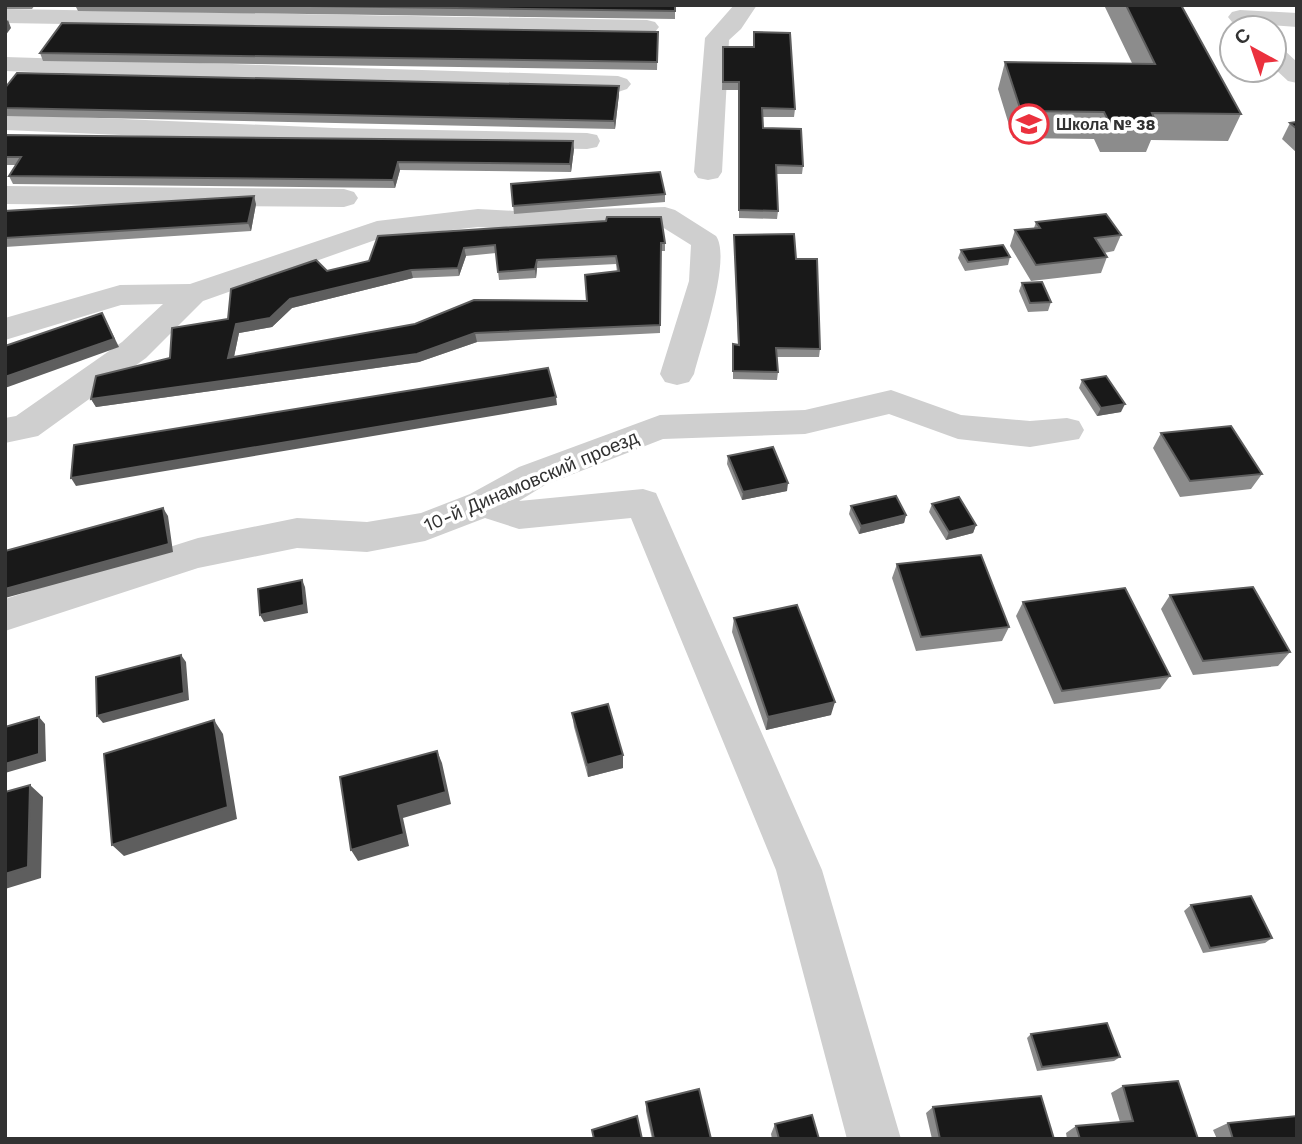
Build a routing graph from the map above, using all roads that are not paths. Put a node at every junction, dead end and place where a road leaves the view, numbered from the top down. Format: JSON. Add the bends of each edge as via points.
{"nodes":[{"id":1,"x":746,"y":5,"type":"edge"},
{"id":2,"x":5,"y":16,"type":"edge"},
{"id":3,"x":647,"y":27,"type":"dead end"},
{"id":4,"x":23,"y":42,"type":"edge"},
{"id":5,"x":618,"y":84,"type":"edge"},
{"id":6,"x":5,"y":122,"type":"edge"},
{"id":7,"x":587,"y":141,"type":"dead end"},
{"id":8,"x":708,"y":172,"type":"dead end"},
{"id":9,"x":5,"y":195,"type":"edge"},
{"id":10,"x":344,"y":198,"type":"dead end"},
{"id":11,"x":192,"y":294,"type":"junction"},
{"id":12,"x":5,"y":329,"type":"edge"},
{"id":13,"x":677,"y":374,"type":"dead end"},
{"id":14,"x":1067,"y":430,"type":"dead end"},
{"id":15,"x":12,"y":433,"type":"edge"},
{"id":16,"x":484,"y":504,"type":"junction"},
{"id":17,"x":5,"y":615,"type":"edge"},
{"id":18,"x":874,"y":1139,"type":"edge"}],
"edges":[{"from":1,"to":8,"type":"street","via":[[717,38]]},
{"from":2,"to":4,"type":"street"},
{"from":3,"to":4,"type":"street"},
{"from":4,"to":5,"type":"street"},
{"from":6,"to":7,"type":"street"},
{"from":9,"to":10,"type":"street"},
{"from":11,"to":12,"type":"street","via":[[120,295]]},
{"from":11,"to":13,"type":"street","via":[[377,230],[478,218],[665,216],[706,242],[704,281]]},
{"from":11,"to":15,"type":"street","via":[[134,350]]},
{"from":14,"to":16,"type":"street","name":"10-й Динамовский проезд","via":[[1030,434],[958,427],[891,402],[805,422],[660,427],[532,476]]},
{"from":16,"to":17,"type":"street","name":"10-й Динамовский проезд","via":[[425,527],[367,537],[297,533],[198,553]]},
{"from":16,"to":18,"type":"street","via":[[519,515],[643,503],[800,870]]}]}
